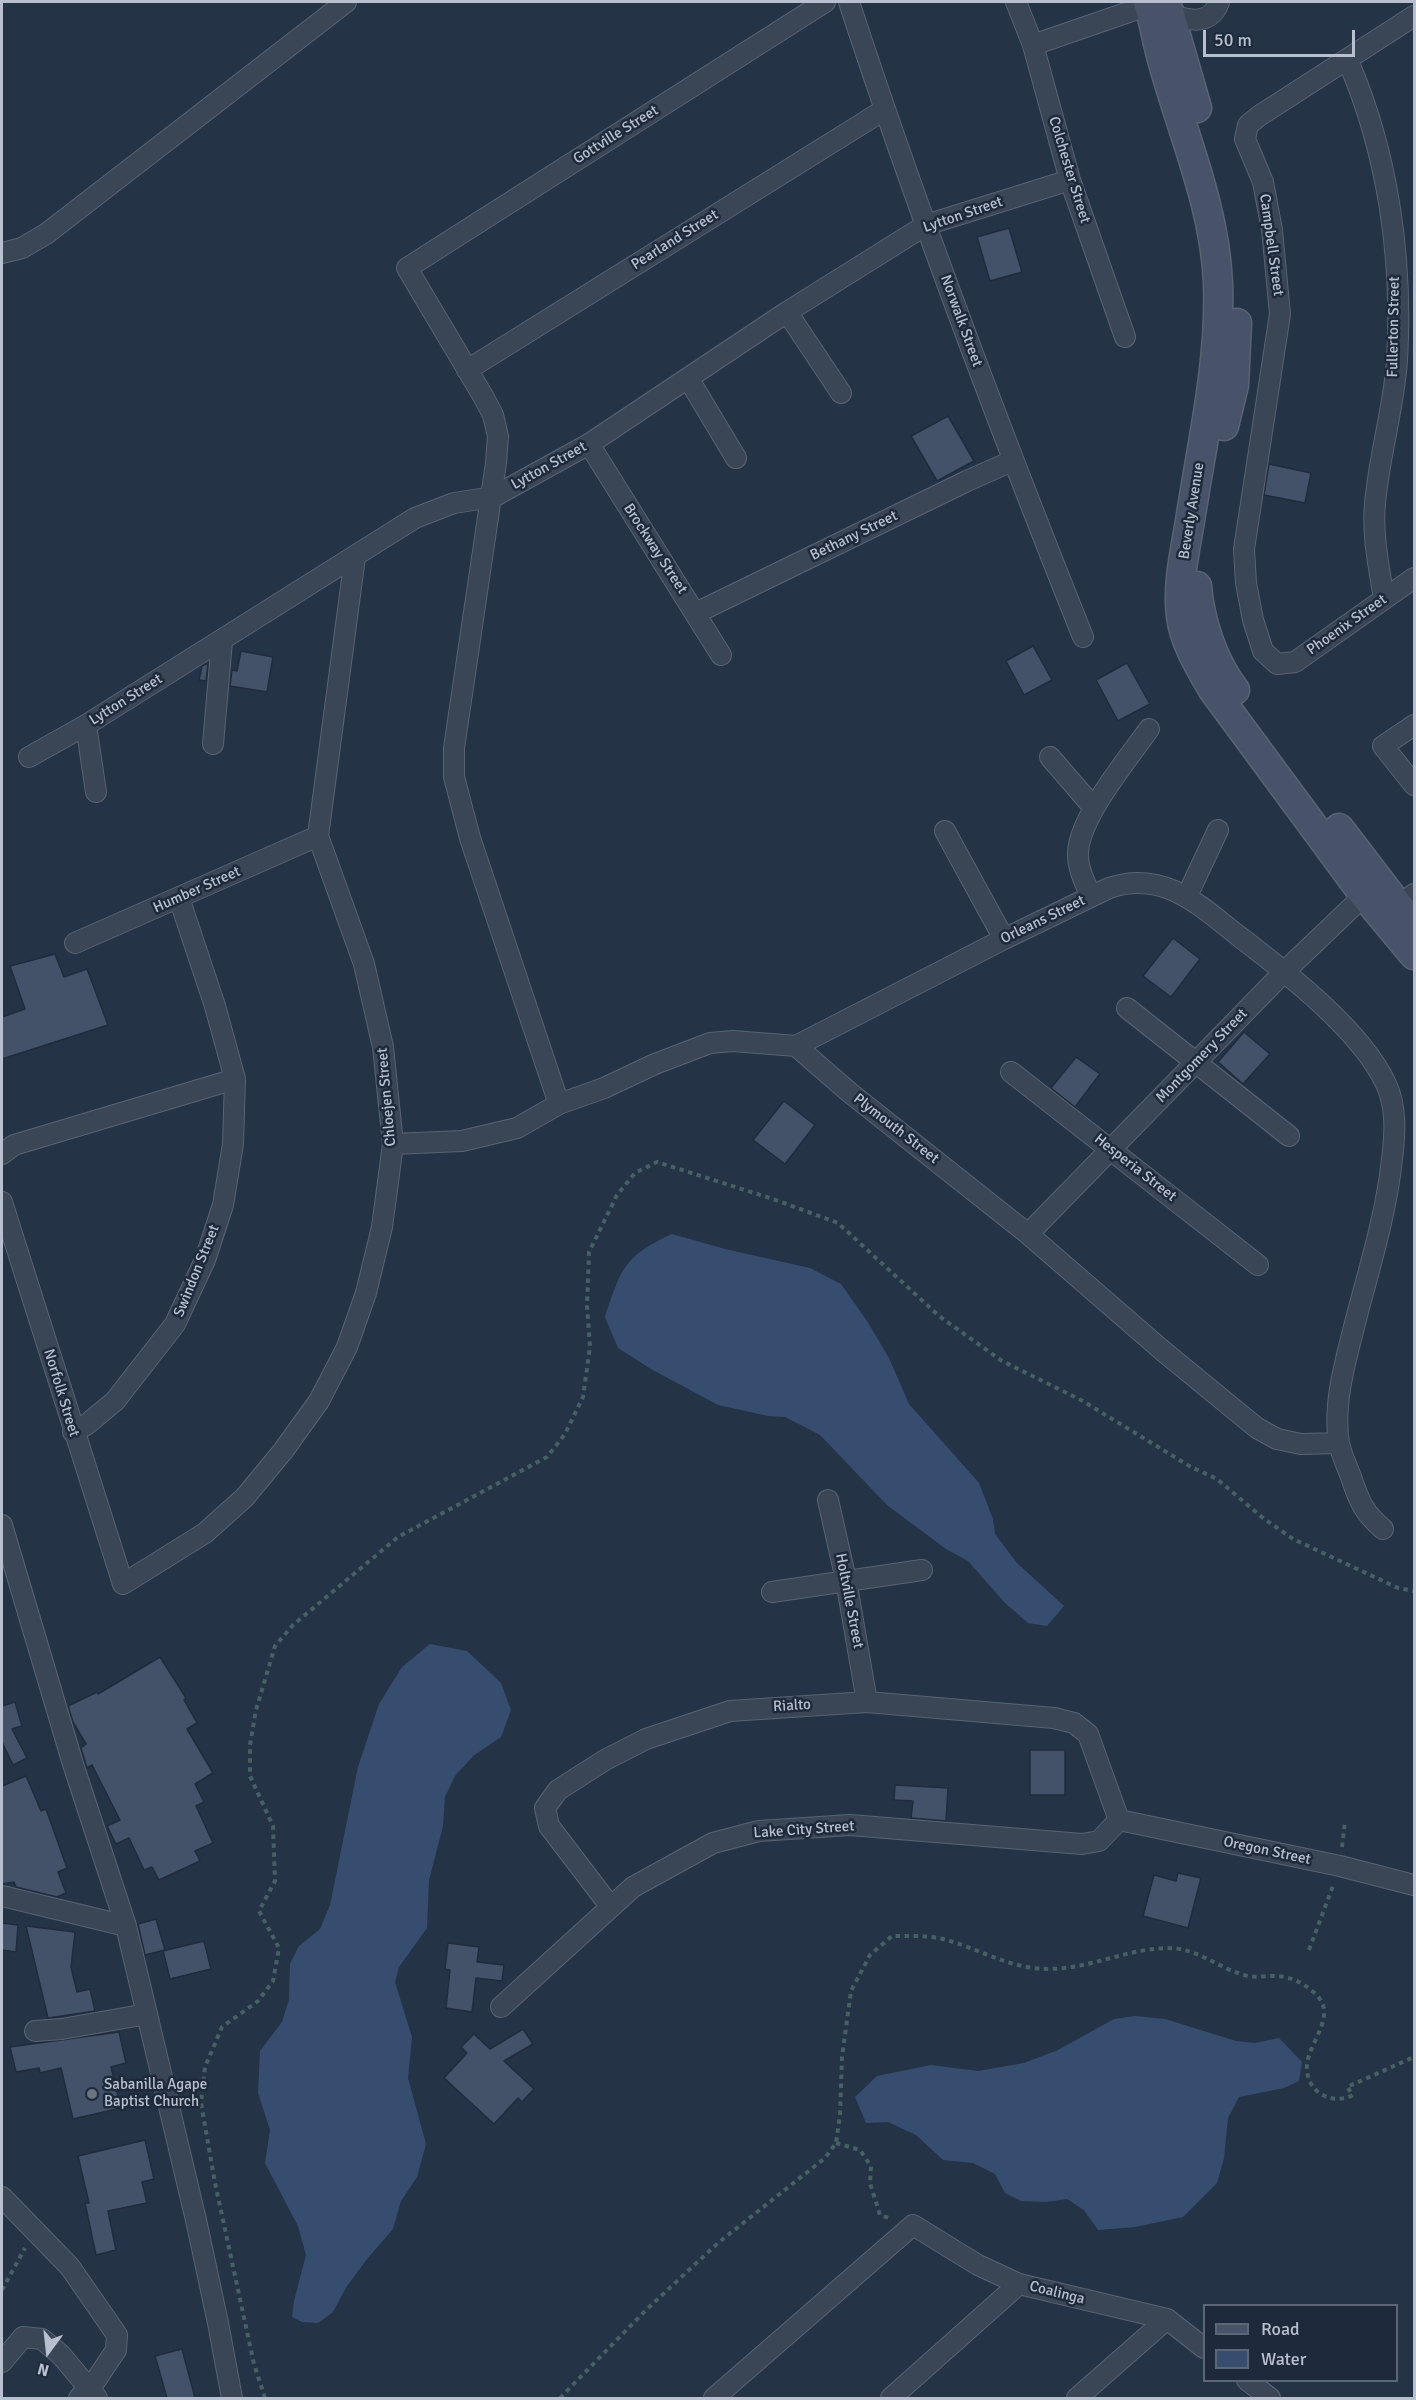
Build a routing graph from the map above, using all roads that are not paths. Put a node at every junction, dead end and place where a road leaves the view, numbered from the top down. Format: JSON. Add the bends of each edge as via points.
{"nodes":[{"id":1,"x":346,"y":2,"type":"edge"},
{"id":2,"x":825,"y":2,"type":"edge"},
{"id":3,"x":849,"y":2,"type":"edge"},
{"id":4,"x":1016,"y":2,"type":"edge"},
{"id":5,"x":1219,"y":2,"type":"edge"},
{"id":6,"x":1157,"y":5,"type":"edge"},
{"id":7,"x":1414,"y":16,"type":"edge"},
{"id":8,"x":1033,"y":45,"type":"junction"},
{"id":9,"x":1348,"y":61,"type":"junction"},
{"id":10,"x":884,"y":110,"type":"junction"},
{"id":11,"x":1070,"y":180,"type":"junction"},
{"id":12,"x":926,"y":225,"type":"junction"},
{"id":13,"x":2,"y":253,"type":"edge"},
{"id":14,"x":788,"y":312,"type":"junction"},
{"id":15,"x":1125,"y":338,"type":"dead end"},
{"id":16,"x":467,"y":370,"type":"junction"},
{"id":17,"x":688,"y":378,"type":"junction"},
{"id":18,"x":841,"y":393,"type":"dead end"},
{"id":19,"x":588,"y":444,"type":"junction"},
{"id":20,"x":736,"y":458,"type":"dead end"},
{"id":21,"x":1012,"y":461,"type":"junction"},
{"id":22,"x":493,"y":497,"type":"junction"},
{"id":23,"x":355,"y":557,"type":"junction"},
{"id":24,"x":1414,"y":578,"type":"edge"},
{"id":25,"x":1384,"y":599,"type":"junction"},
{"id":26,"x":696,"y":613,"type":"junction"},
{"id":27,"x":1083,"y":637,"type":"dead end"},
{"id":28,"x":222,"y":641,"type":"junction"},
{"id":29,"x":721,"y":655,"type":"dead end"},
{"id":30,"x":1277,"y":664,"type":"joint"},
{"id":31,"x":86,"y":725,"type":"junction"},
{"id":32,"x":1414,"y":725,"type":"edge"},
{"id":33,"x":1149,"y":729,"type":"dead end"},
{"id":34,"x":213,"y":744,"type":"dead end"},
{"id":35,"x":29,"y":757,"type":"dead end"},
{"id":36,"x":1050,"y":757,"type":"dead end"},
{"id":37,"x":1414,"y":785,"type":"edge"},
{"id":38,"x":96,"y":792,"type":"dead end"},
{"id":39,"x":1094,"y":808,"type":"junction"},
{"id":40,"x":1218,"y":830,"type":"dead end"},
{"id":41,"x":945,"y":831,"type":"dead end"},
{"id":42,"x":318,"y":836,"type":"junction"},
{"id":43,"x":1187,"y":896,"type":"junction"},
{"id":44,"x":1091,"y":897,"type":"junction"},
{"id":45,"x":179,"y":898,"type":"junction"},
{"id":46,"x":1392,"y":903,"type":"edge"},
{"id":47,"x":1004,"y":939,"type":"junction"},
{"id":48,"x":75,"y":942,"type":"dead end"},
{"id":49,"x":1414,"y":956,"type":"edge"},
{"id":50,"x":1284,"y":972,"type":"junction"},
{"id":51,"x":1128,"y":1008,"type":"dead end"},
{"id":52,"x":796,"y":1046,"type":"junction"},
{"id":53,"x":1197,"y":1061,"type":"junction"},
{"id":54,"x":1011,"y":1071,"type":"dead end"},
{"id":55,"x":235,"y":1079,"type":"junction"},
{"id":56,"x":559,"y":1104,"type":"junction"},
{"id":57,"x":1289,"y":1136,"type":"dead end"},
{"id":58,"x":393,"y":1144,"type":"junction"},
{"id":59,"x":1112,"y":1149,"type":"junction"},
{"id":60,"x":2,"y":1154,"type":"edge"},
{"id":61,"x":2,"y":1202,"type":"edge"},
{"id":62,"x":1028,"y":1233,"type":"junction"},
{"id":63,"x":1258,"y":1265,"type":"dead end"},
{"id":64,"x":73,"y":1432,"type":"junction"},
{"id":65,"x":1339,"y":1443,"type":"junction"},
{"id":66,"x":828,"y":1500,"type":"dead end"},
{"id":67,"x":2,"y":1525,"type":"edge"},
{"id":68,"x":1383,"y":1529,"type":"dead end"},
{"id":69,"x":922,"y":1570,"type":"dead end"},
{"id":70,"x":846,"y":1580,"type":"junction"},
{"id":71,"x":123,"y":1584,"type":"joint"},
{"id":72,"x":772,"y":1592,"type":"dead end"},
{"id":73,"x":867,"y":1702,"type":"junction"},
{"id":74,"x":1119,"y":1820,"type":"junction"},
{"id":75,"x":1414,"y":1885,"type":"edge"},
{"id":76,"x":2,"y":1896,"type":"edge"},
{"id":77,"x":610,"y":1906,"type":"junction"},
{"id":78,"x":126,"y":1926,"type":"junction"},
{"id":79,"x":501,"y":2007,"type":"dead end"},
{"id":80,"x":147,"y":2014,"type":"junction"},
{"id":81,"x":35,"y":2031,"type":"dead end"},
{"id":82,"x":2,"y":2197,"type":"edge"},
{"id":83,"x":1019,"y":2284,"type":"junction"},
{"id":84,"x":1167,"y":2319,"type":"junction"},
{"id":85,"x":1203,"y":2347,"type":"edge"},
{"id":86,"x":2,"y":2362,"type":"edge"},
{"id":87,"x":1250,"y":2382,"type":"edge"},
{"id":88,"x":88,"y":2395,"type":"edge"},
{"id":89,"x":232,"y":2398,"type":"edge"},
{"id":90,"x":714,"y":2398,"type":"edge"},
{"id":91,"x":891,"y":2398,"type":"edge"},
{"id":92,"x":1077,"y":2398,"type":"edge"},
{"id":93,"x":1270,"y":2398,"type":"edge"}],
"edges":[{"from":1,"to":13,"type":"street","via":[[46,234],[22,248]]},
{"from":2,"to":16,"type":"street","name":"Gottville Street","via":[[407,268]]},
{"from":3,"to":10,"type":"street","name":"Norwalk Street"},
{"from":4,"to":8,"type":"street","name":"Colchester Street"},
{"from":5,"to":6,"type":"street","via":[[1208,16],[1196,21],[1184,20]]},
{"from":6,"to":8,"type":"street"},
{"from":6,"to":46,"type":"street","name":"Beverly Avenue","via":[[1232,239],[1238,320],[1234,385],[1215,463],[1196,575],[1199,610],[1227,680]]},
{"from":7,"to":9,"type":"street","name":"Campbell Street"},
{"from":8,"to":11,"type":"street","name":"Colchester Street"},
{"from":9,"to":25,"type":"street","name":"Fullerton Street","via":[[1376,138],[1395,249],[1397,360],[1375,505]]},
{"from":9,"to":30,"type":"street","name":"Campbell Street","via":[[1259,116],[1248,125],[1245,139],[1265,192],[1280,314],[1244,549],[1246,583],[1263,651]]},
{"from":10,"to":12,"type":"street","name":"Norwalk Street"},
{"from":10,"to":16,"type":"street","name":"Pearland Street"},
{"from":11,"to":12,"type":"street","name":"Lytton Street"},
{"from":11,"to":15,"type":"street","name":"Colchester Street"},
{"from":12,"to":14,"type":"street","name":"Lytton Street"},
{"from":12,"to":21,"type":"street","name":"Norwalk Street"},
{"from":14,"to":17,"type":"street","name":"Lytton Street"},
{"from":14,"to":18,"type":"street"},
{"from":16,"to":22,"type":"street","via":[[493,415],[498,436]]},
{"from":17,"to":19,"type":"street","name":"Lytton Street"},
{"from":17,"to":20,"type":"street"},
{"from":19,"to":22,"type":"street","name":"Lytton Street"},
{"from":19,"to":26,"type":"street","name":"Brockway Street"},
{"from":21,"to":26,"type":"street","name":"Bethany Street"},
{"from":21,"to":27,"type":"street","name":"Norwalk Street"},
{"from":22,"to":23,"type":"street","name":"Lytton Street","via":[[435,509]]},
{"from":22,"to":56,"type":"street","via":[[454,748],[453,777]]},
{"from":23,"to":28,"type":"street","name":"Lytton Street"},
{"from":23,"to":42,"type":"street","name":"Chloejen Street"},
{"from":24,"to":25,"type":"street","name":"Phoenix Street"},
{"from":25,"to":30,"type":"street","name":"Phoenix Street","via":[[1295,662]]},
{"from":26,"to":29,"type":"street","name":"Brockway Street"},
{"from":28,"to":31,"type":"street","name":"Lytton Street"},
{"from":28,"to":34,"type":"street"},
{"from":31,"to":35,"type":"street","name":"Lytton Street"},
{"from":31,"to":38,"type":"street"},
{"from":32,"to":37,"type":"street","via":[[1383,747]]},
{"from":33,"to":39,"type":"street"},
{"from":36,"to":39,"type":"street"},
{"from":39,"to":44,"type":"street","via":[[1078,852],[1080,872]]},
{"from":40,"to":43,"type":"street"},
{"from":41,"to":47,"type":"street"},
{"from":42,"to":45,"type":"street","name":"Humber Street"},
{"from":42,"to":58,"type":"street","name":"Chloejen Street","via":[[364,964],[383,1047]]},
{"from":43,"to":44,"type":"street","name":"Orleans Street","via":[[1162,885],[1125,882]]},
{"from":43,"to":50,"type":"street","name":"Orleans Street"},
{"from":44,"to":47,"type":"street","name":"Orleans Street"},
{"from":45,"to":48,"type":"street","name":"Humber Street"},
{"from":45,"to":55,"type":"street","name":"Swindon Street","via":[[216,1006]]},
{"from":46,"to":49,"type":"street","name":"Beverly Avenue"},
{"from":46,"to":50,"type":"street","name":"Montgomery Street"},
{"from":47,"to":52,"type":"street","name":"Orleans Street"},
{"from":50,"to":53,"type":"street","name":"Montgomery Street"},
{"from":50,"to":65,"type":"street","name":"Orleans Street","via":[[1362,1044],[1387,1085],[1395,1127],[1389,1184],[1345,1363]]},
{"from":51,"to":53,"type":"street"},
{"from":52,"to":56,"type":"street","via":[[710,1043]]},
{"from":52,"to":62,"type":"street","name":"Plymouth Street"},
{"from":53,"to":57,"type":"street"},
{"from":53,"to":59,"type":"street","name":"Montgomery Street"},
{"from":54,"to":59,"type":"street","name":"Hesperia Street"},
{"from":55,"to":60,"type":"street","via":[[14,1145]]},
{"from":55,"to":64,"type":"street","name":"Swindon Street","via":[[232,1144],[223,1205],[205,1260],[175,1324],[147,1362],[115,1401]]},
{"from":56,"to":58,"type":"street","via":[[517,1128],[462,1141]]},
{"from":58,"to":71,"type":"street","name":"Chloejen Street","via":[[382,1227],[366,1293],[347,1347],[319,1401],[245,1497],[205,1533]]},
{"from":59,"to":62,"type":"street","name":"Montgomery Street"},
{"from":59,"to":63,"type":"street","name":"Hesperia Street"},
{"from":61,"to":64,"type":"street","name":"Norfolk Street"},
{"from":62,"to":65,"type":"street","name":"Plymouth Street","via":[[1257,1428],[1277,1439],[1301,1444]]},
{"from":64,"to":71,"type":"street","name":"Norfolk Street"},
{"from":65,"to":68,"type":"street","name":"Orleans Street","via":[[1359,1499],[1368,1516]]},
{"from":66,"to":70,"type":"street","name":"Holtville Street"},
{"from":67,"to":78,"type":"street"},
{"from":69,"to":70,"type":"street"},
{"from":70,"to":72,"type":"street"},
{"from":70,"to":73,"type":"street","name":"Holtville Street"},
{"from":73,"to":74,"type":"street","name":"Rialto","via":[[1074,1723],[1088,1734]]},
{"from":73,"to":77,"type":"street","name":"Rialto","via":[[730,1711],[646,1739],[558,1790],[545,1808],[549,1826]]},
{"from":74,"to":75,"type":"street","name":"Oregon Street"},
{"from":74,"to":77,"type":"street","name":"Lake City Street","via":[[1099,1841],[1083,1844],[850,1825],[759,1831],[713,1843],[677,1861]]},
{"from":76,"to":78,"type":"street"},
{"from":77,"to":79,"type":"street","name":"Lake City Street"},
{"from":78,"to":80,"type":"street"},
{"from":80,"to":81,"type":"street"},
{"from":80,"to":89,"type":"street","via":[[206,2266]]},
{"from":82,"to":88,"type":"street","via":[[70,2267],[117,2335],[116,2350]]},
{"from":83,"to":84,"type":"street","name":"Coalinga"},
{"from":83,"to":90,"type":"street","name":"Coalinga","via":[[978,2265],[913,2225]]},
{"from":83,"to":91,"type":"street"},
{"from":84,"to":85,"type":"street","name":"Coalinga"},
{"from":84,"to":92,"type":"street"},
{"from":86,"to":88,"type":"street","via":[[23,2337],[42,2338],[61,2355]]},
{"from":87,"to":93,"type":"street"}]}
